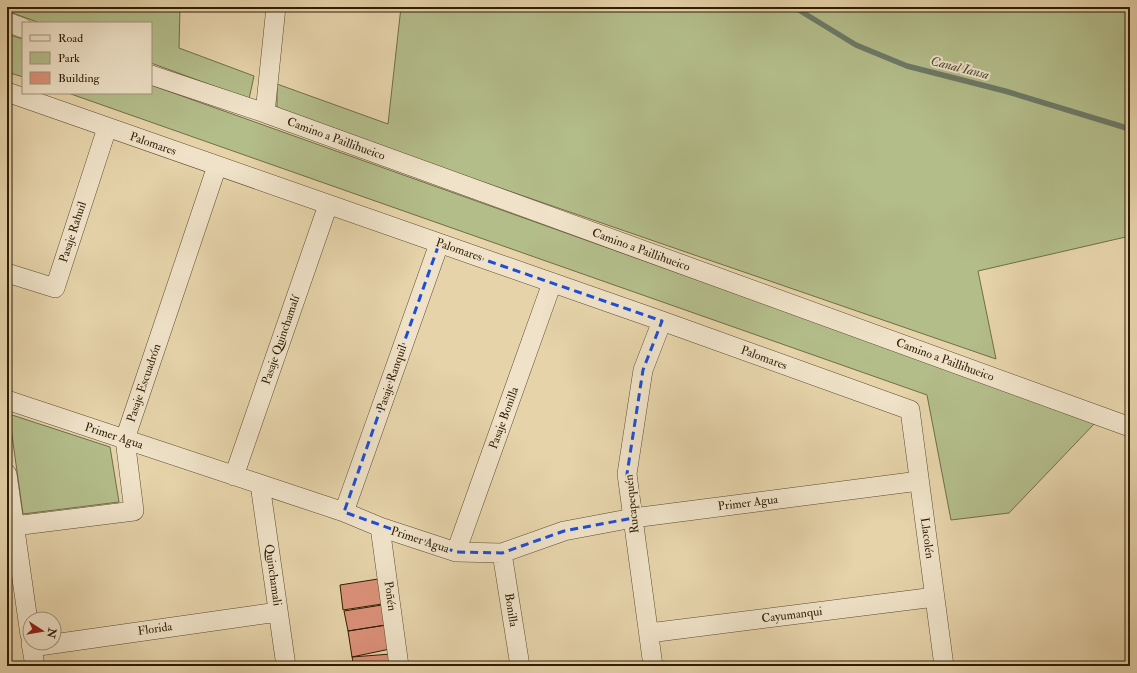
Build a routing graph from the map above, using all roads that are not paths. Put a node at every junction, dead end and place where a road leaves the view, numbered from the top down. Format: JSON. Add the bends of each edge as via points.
{"nodes":[{"id":1,"x":276,"y":7,"type":"edge"},
{"id":2,"x":7,"y":22,"type":"edge"},
{"id":3,"x":22,"y":28,"type":"edge"},
{"id":4,"x":152,"y":75,"type":"edge"},
{"id":5,"x":7,"y":92,"type":"edge"},
{"id":6,"x":265,"y":113,"type":"junction"},
{"id":7,"x":107,"y":128,"type":"junction"},
{"id":8,"x":217,"y":166,"type":"junction"},
{"id":9,"x":328,"y":205,"type":"junction"},
{"id":10,"x":439,"y":244,"type":"junction"},
{"id":11,"x":7,"y":273,"type":"edge"},
{"id":12,"x":552,"y":283,"type":"junction"},
{"id":13,"x":662,"y":321,"type":"junction"},
{"id":14,"x":7,"y":400,"type":"edge"},
{"id":15,"x":910,"y":410,"type":"joint"},
{"id":16,"x":1130,"y":427,"type":"edge"},
{"id":17,"x":125,"y":440,"type":"junction"},
{"id":18,"x":7,"y":474,"type":"edge"},
{"id":19,"x":234,"y":476,"type":"junction"},
{"id":20,"x":919,"y":481,"type":"junction"},
{"id":21,"x":260,"y":484,"type":"junction"},
{"id":22,"x":344,"y":512,"type":"junction"},
{"id":23,"x":633,"y":518,"type":"junction"},
{"id":24,"x":14,"y":526,"type":"junction"},
{"id":25,"x":380,"y":527,"type":"junction"},
{"id":26,"x":456,"y":552,"type":"junction"},
{"id":27,"x":502,"y":553,"type":"junction"},
{"id":28,"x":935,"y":597,"type":"junction"},
{"id":29,"x":26,"y":611,"type":"edge"},
{"id":30,"x":278,"y":612,"type":"junction"},
{"id":31,"x":649,"y":633,"type":"junction"},
{"id":32,"x":62,"y":638,"type":"edge"},
{"id":33,"x":32,"y":651,"type":"edge"},
{"id":34,"x":35,"y":666,"type":"edge"},
{"id":35,"x":286,"y":666,"type":"edge"},
{"id":36,"x":400,"y":666,"type":"edge"},
{"id":37,"x":520,"y":666,"type":"edge"},
{"id":38,"x":652,"y":666,"type":"edge"},
{"id":39,"x":944,"y":666,"type":"edge"}],
"edges":[{"from":1,"to":6,"type":"street"},
{"from":2,"to":3,"type":"street"},
{"from":4,"to":6,"type":"street","name":"Camino a Paillihueico"},
{"from":5,"to":7,"type":"street","name":"Palomares"},
{"from":6,"to":16,"type":"street","name":"Camino a Paillihueico"},
{"from":7,"to":8,"type":"street","name":"Palomares"},
{"from":7,"to":11,"type":"street","name":"Pasaje Rahuil","via":[[55,288]]},
{"from":8,"to":9,"type":"street","name":"Palomares"},
{"from":8,"to":17,"type":"street","name":"Pasaje Escuadrón"},
{"from":9,"to":10,"type":"street","name":"Palomares"},
{"from":9,"to":19,"type":"street","name":"Pasaje Quinchamalí"},
{"from":10,"to":12,"type":"street","name":"Palomares"},
{"from":10,"to":22,"type":"street","name":"Pasaje Ranquil"},
{"from":12,"to":13,"type":"street","name":"Palomares"},
{"from":12,"to":26,"type":"street","name":"Pasaje Bonilla"},
{"from":13,"to":15,"type":"street","name":"Palomares"},
{"from":13,"to":23,"type":"street","name":"Rucapequén","via":[[643,370],[627,474]]},
{"from":14,"to":17,"type":"street","name":"Primer Agua"},
{"from":15,"to":20,"type":"street","name":"Llacolén"},
{"from":17,"to":19,"type":"street","name":"Primer Agua"},
{"from":17,"to":24,"type":"street","name":"Pasaje Escuadrón","via":[[134,511]]},
{"from":18,"to":24,"type":"street"},
{"from":19,"to":21,"type":"street","name":"Primer Agua"},
{"from":20,"to":23,"type":"street","name":"Primer Agua"},
{"from":20,"to":28,"type":"street","name":"Llacolén"},
{"from":21,"to":22,"type":"street","name":"Primer Agua"},
{"from":21,"to":30,"type":"street","name":"Quinchamali"},
{"from":22,"to":25,"type":"street","name":"Primer Agua"},
{"from":23,"to":27,"type":"street","name":"Primer Agua","via":[[564,531]]},
{"from":23,"to":31,"type":"street","name":"Rucapequén"},
{"from":24,"to":29,"type":"street"},
{"from":25,"to":26,"type":"street","name":"Primer Agua"},
{"from":25,"to":36,"type":"street","name":"Poñén"},
{"from":26,"to":27,"type":"street","name":"Primer Agua"},
{"from":27,"to":37,"type":"street","name":"Bonilla"},
{"from":28,"to":31,"type":"street","name":"Cayumanqui"},
{"from":28,"to":39,"type":"street","name":"Llacolén"},
{"from":30,"to":32,"type":"street","name":"Florida"},
{"from":30,"to":35,"type":"street","name":"Quinchamali"},
{"from":31,"to":38,"type":"street","name":"Rucapequén"},
{"from":33,"to":34,"type":"street"}]}
